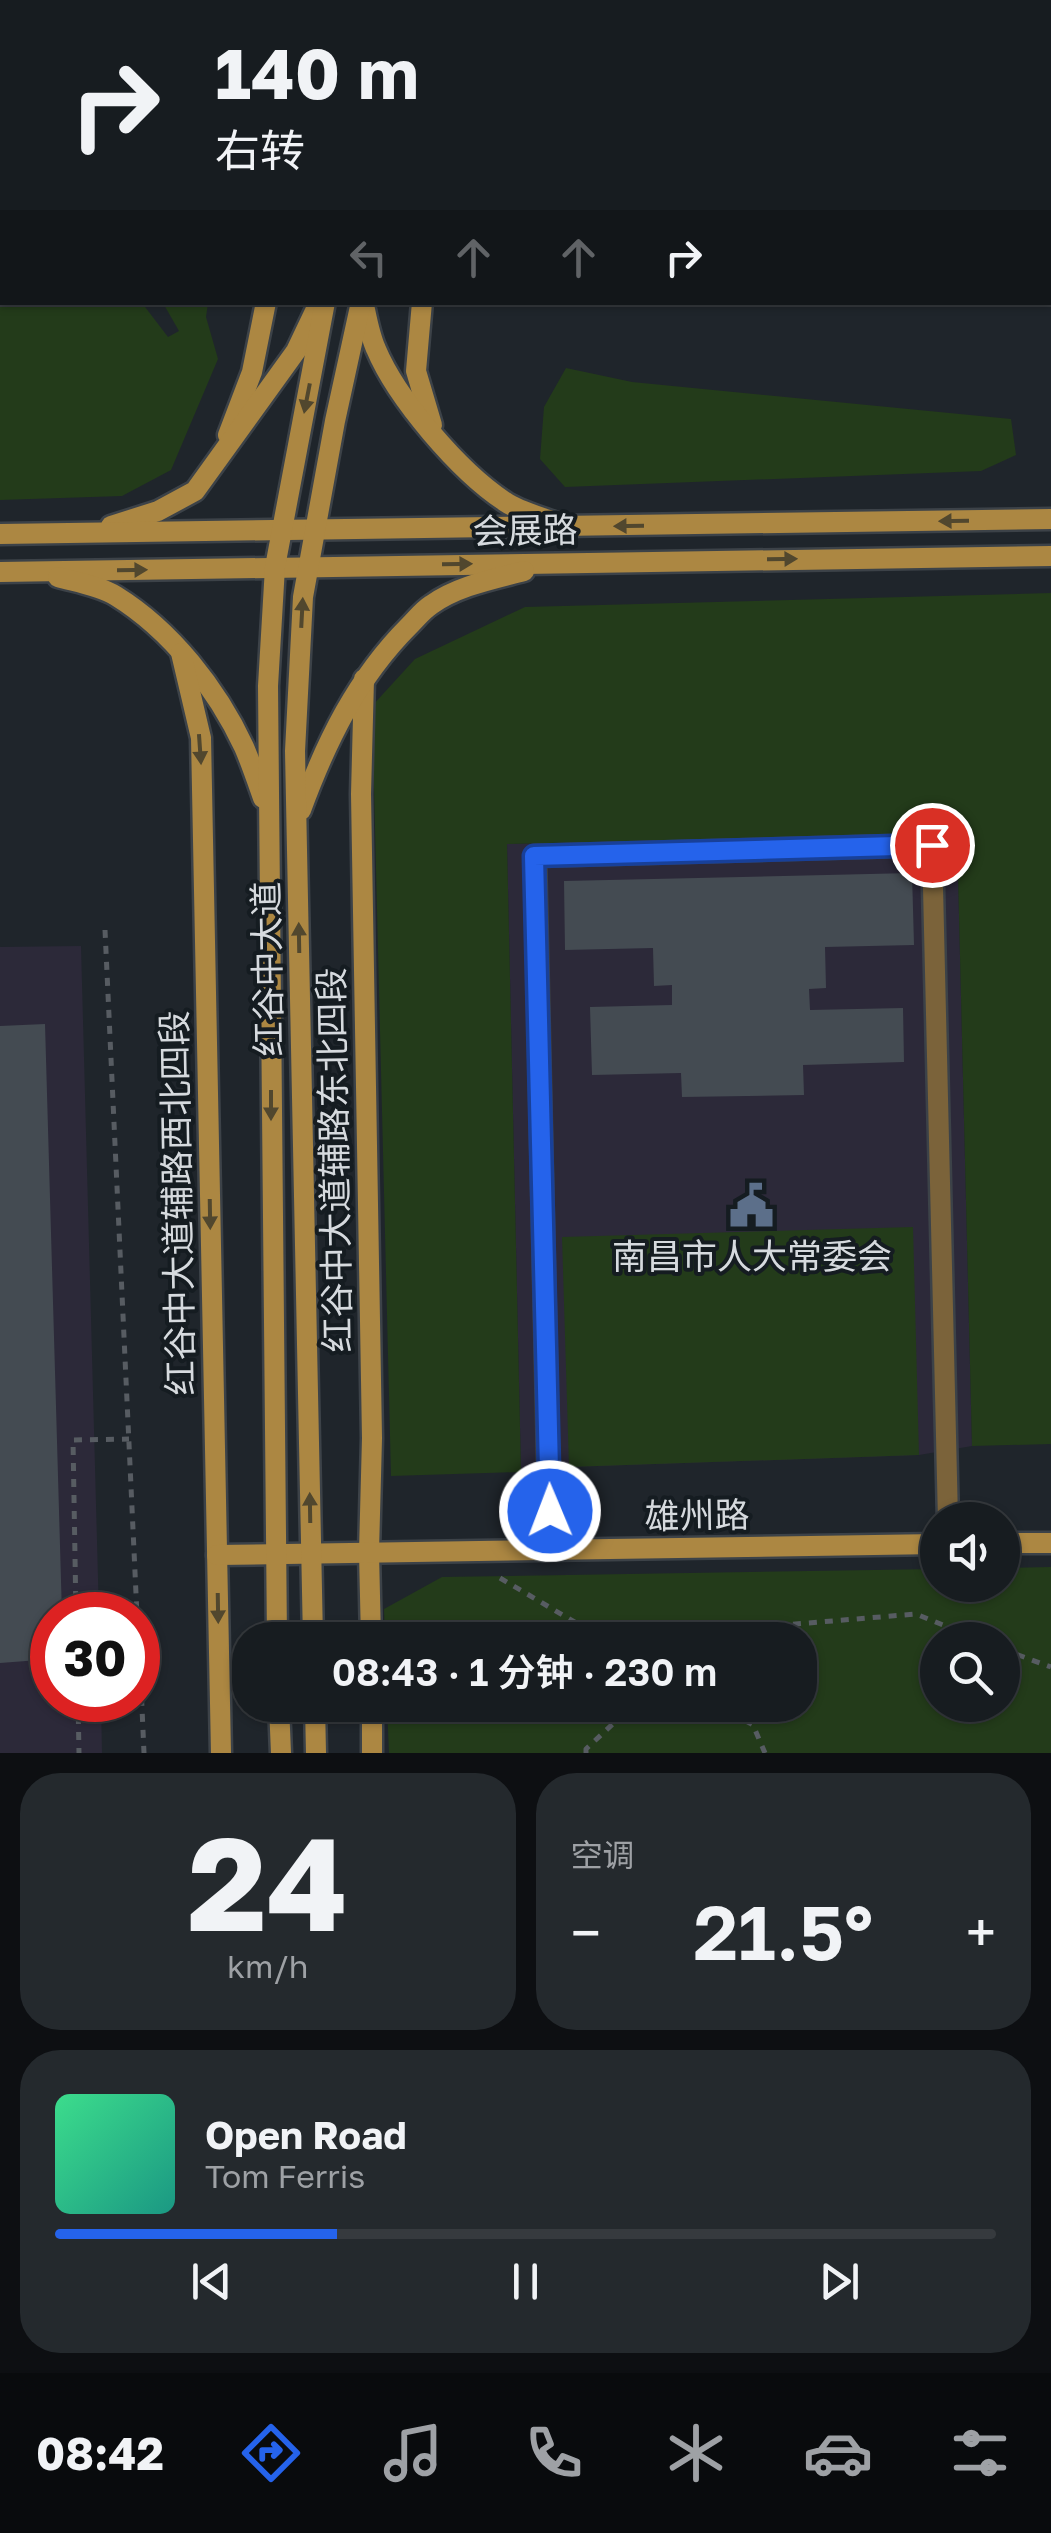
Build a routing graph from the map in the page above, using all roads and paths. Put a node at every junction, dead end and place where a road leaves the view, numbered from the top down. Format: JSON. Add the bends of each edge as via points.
{"nodes":[{"id":1,"x":265,"y":305,"type":"edge"},
{"id":2,"x":320,"y":305,"type":"edge"},
{"id":3,"x":321,"y":305,"type":"edge"},
{"id":4,"x":361,"y":305,"type":"edge"},
{"id":5,"x":363,"y":305,"type":"edge"},
{"id":6,"x":422,"y":305,"type":"edge"},
{"id":7,"x":435,"y":436,"type":"junction"},
{"id":8,"x":221,"y":454,"type":"junction"},
{"id":9,"x":1051,"y":519,"type":"edge"},
{"id":10,"x":565,"y":527,"type":"junction"},
{"id":11,"x":315,"y":531,"type":"junction"},
{"id":12,"x":281,"y":532,"type":"junction"},
{"id":13,"x":0,"y":534,"type":"edge"},
{"id":14,"x":88,"y":534,"type":"junction"},
{"id":15,"x":1051,"y":556,"type":"edge"},
{"id":16,"x":554,"y":562,"type":"junction"},
{"id":17,"x":308,"y":566,"type":"junction"},
{"id":18,"x":275,"y":567,"type":"junction"},
{"id":19,"x":0,"y":572,"type":"edge"},
{"id":20,"x":42,"y":572,"type":"junction"},
{"id":21,"x":181,"y":653,"type":"junction"},
{"id":22,"x":364,"y":679,"type":"junction"},
{"id":23,"x":269,"y":813,"type":"junction"},
{"id":24,"x":296,"y":821,"type":"junction"},
{"id":25,"x":105,"y":930,"type":"dead end"},
{"id":26,"x":129,"y":1439,"type":"junction"},
{"id":27,"x":948,"y":1502,"type":"edge"},
{"id":28,"x":1051,"y":1542,"type":"edge"},
{"id":29,"x":1020,"y":1543,"type":"edge"},
{"id":30,"x":920,"y":1544,"type":"edge"},
{"id":31,"x":480,"y":1550,"type":"junction"},
{"id":32,"x":550,"y":1550,"type":"junction"},
{"id":33,"x":369,"y":1552,"type":"junction"},
{"id":34,"x":312,"y":1553,"type":"junction"},
{"id":35,"x":217,"y":1554,"type":"junction"},
{"id":36,"x":274,"y":1554,"type":"junction"},
{"id":37,"x":76,"y":1592,"type":"edge"},
{"id":38,"x":136,"y":1592,"type":"edge"},
{"id":39,"x":276,"y":1622,"type":"edge"},
{"id":40,"x":314,"y":1622,"type":"edge"},
{"id":41,"x":371,"y":1622,"type":"edge"},
{"id":42,"x":575,"y":1622,"type":"edge"},
{"id":43,"x":817,"y":1622,"type":"edge"},
{"id":44,"x":936,"y":1622,"type":"edge"},
{"id":45,"x":1020,"y":1656,"type":"edge"},
{"id":46,"x":1051,"y":1667,"type":"edge"},
{"id":47,"x":78,"y":1722,"type":"edge"},
{"id":48,"x":142,"y":1722,"type":"edge"},
{"id":49,"x":280,"y":1722,"type":"edge"},
{"id":50,"x":315,"y":1722,"type":"edge"},
{"id":51,"x":372,"y":1722,"type":"edge"},
{"id":52,"x":615,"y":1722,"type":"edge"},
{"id":53,"x":748,"y":1722,"type":"edge"},
{"id":54,"x":79,"y":1753,"type":"edge"},
{"id":55,"x":144,"y":1753,"type":"edge"},
{"id":56,"x":221,"y":1753,"type":"edge"},
{"id":57,"x":281,"y":1753,"type":"edge"},
{"id":58,"x":316,"y":1753,"type":"edge"},
{"id":59,"x":372,"y":1753,"type":"edge"},
{"id":60,"x":586,"y":1753,"type":"edge"},
{"id":61,"x":765,"y":1753,"type":"edge"}],
"edges":[{"from":1,"to":8,"type":"main road","via":[[252,372]]},
{"from":2,"to":8,"type":"main road","via":[[296,351]]},
{"from":3,"to":12,"type":"main road","name":"红谷中大道","one_way":true},
{"from":4,"to":11,"type":"main road","name":"红谷中大道"},
{"from":5,"to":7,"type":"main road","via":[[375,349]]},
{"from":6,"to":7,"type":"main road","via":[[416,371]]},
{"from":7,"to":10,"type":"main road","via":[[508,504]]},
{"from":8,"to":14,"type":"main road","via":[[195,491]]},
{"from":9,"to":10,"type":"main road","name":"会展路","one_way":true},
{"from":10,"to":11,"type":"main road","name":"会展路"},
{"from":11,"to":12,"type":"main road","name":"会展路"},
{"from":11,"to":17,"type":"main road","name":"红谷中大道"},
{"from":12,"to":14,"type":"main road","name":"会展路"},
{"from":12,"to":18,"type":"main road","name":"红谷中大道"},
{"from":13,"to":14,"type":"main road","name":"会展路"},
{"from":16,"to":15,"type":"main road","name":"会展路","one_way":true},
{"from":17,"to":16,"type":"main road","name":"会展路","one_way":true},
{"from":16,"to":22,"type":"main road","via":[[432,604]]},
{"from":17,"to":18,"type":"main road","name":"会展路"},
{"from":24,"to":17,"type":"main road","name":"红谷中大道","one_way":true},
{"from":20,"to":18,"type":"main road","name":"会展路","one_way":true},
{"from":18,"to":23,"type":"main road","name":"红谷中大道"},
{"from":19,"to":20,"type":"main road","name":"会展路"},
{"from":20,"to":21,"type":"main road","via":[[113,594]]},
{"from":21,"to":23,"type":"main road","via":[[244,746]]},
{"from":21,"to":35,"type":"main road","name":"红谷中大道辅路西北四段","one_way":true,"via":[[200,738]]},
{"from":22,"to":24,"type":"main road","via":[[324,750]]},
{"from":22,"to":33,"type":"main road","name":"红谷中大道辅路东北四段"},
{"from":23,"to":36,"type":"main road","name":"红谷中大道","one_way":true},
{"from":34,"to":24,"type":"main road","name":"红谷中大道","one_way":true},
{"from":25,"to":26,"type":"path"},
{"from":26,"to":37,"type":"path","via":[[73,1440]]},
{"from":26,"to":38,"type":"path"},
{"from":27,"to":32,"type":"street","via":[[932,845],[534,856]]},
{"from":28,"to":29,"type":"main road"},
{"from":30,"to":32,"type":"main road","name":"雄州路"},
{"from":31,"to":32,"type":"main road","name":"雄州路"},
{"from":31,"to":33,"type":"main road","name":"雄州路"},
{"from":31,"to":42,"type":"path","via":[[476,1563]]},
{"from":33,"to":34,"type":"main road","name":"雄州路"},
{"from":33,"to":41,"type":"main road","name":"红谷中大道辅路东北四段"},
{"from":34,"to":36,"type":"main road","name":"雄州路"},
{"from":34,"to":40,"type":"main road","name":"红谷中大道"},
{"from":35,"to":36,"type":"main road","name":"雄州路"},
{"from":35,"to":56,"type":"main road","name":"红谷中大道辅路西北四段","one_way":true},
{"from":36,"to":39,"type":"main road","name":"红谷中大道"},
{"from":43,"to":44,"type":"path","via":[[916,1614]]},
{"from":45,"to":46,"type":"path"},
{"from":47,"to":54,"type":"path"},
{"from":48,"to":55,"type":"path"},
{"from":49,"to":57,"type":"main road"},
{"from":50,"to":58,"type":"main road"},
{"from":51,"to":59,"type":"main road"},
{"from":52,"to":60,"type":"path"},
{"from":53,"to":61,"type":"path"}]}
